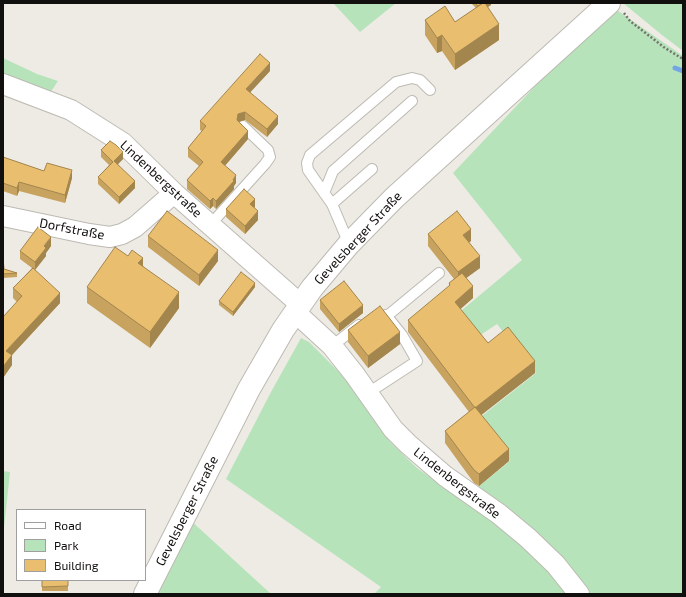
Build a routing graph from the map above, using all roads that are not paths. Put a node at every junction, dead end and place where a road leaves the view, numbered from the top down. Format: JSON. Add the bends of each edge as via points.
{"nodes":[{"id":1,"x":615,"y":6,"type":"edge"},
{"id":2,"x":3,"y":84,"type":"edge"},
{"id":3,"x":430,"y":90,"type":"dead end"},
{"id":4,"x":412,"y":101,"type":"dead end"},
{"id":5,"x":243,"y":126,"type":"edge"},
{"id":6,"x":372,"y":169,"type":"dead end"},
{"id":7,"x":174,"y":193,"type":"junction"},
{"id":8,"x":324,"y":193,"type":"junction"},
{"id":9,"x":332,"y":204,"type":"junction"},
{"id":10,"x":3,"y":216,"type":"edge"},
{"id":11,"x":210,"y":225,"type":"junction"},
{"id":12,"x":349,"y":244,"type":"junction"},
{"id":13,"x":439,"y":273,"type":"dead end"},
{"id":14,"x":297,"y":308,"type":"junction"},
{"id":15,"x":377,"y":311,"type":"edge"},
{"id":16,"x":387,"y":316,"type":"junction"},
{"id":17,"x":366,"y":320,"type":"edge"},
{"id":18,"x":332,"y":346,"type":"junction"},
{"id":19,"x":368,"y":393,"type":"junction"},
{"id":20,"x":145,"y":594,"type":"edge"},
{"id":21,"x":579,"y":594,"type":"edge"}],
"edges":[{"from":1,"to":12,"type":"main road","name":"Gevelsberger Straße","via":[[394,198]]},
{"from":2,"to":7,"type":"street","name":"Lindenbergstraße","via":[[71,110],[106,131],[123,142]]},
{"from":3,"to":8,"type":"lane","via":[[420,80],[412,78],[396,82],[310,155],[308,170]]},
{"from":4,"to":8,"type":"lane","via":[[333,171]]},
{"from":5,"to":11,"type":"lane","via":[[268,150],[270,157]]},
{"from":6,"to":9,"type":"lane"},
{"from":7,"to":10,"type":"street","name":"Dorfstraße","via":[[135,227],[110,237]]},
{"from":7,"to":11,"type":"street","name":"Lindenbergstraße"},
{"from":8,"to":9,"type":"lane"},
{"from":9,"to":12,"type":"lane"},
{"from":11,"to":14,"type":"street","name":"Lindenbergstraße"},
{"from":12,"to":14,"type":"main road","name":"Gevelsberger Straße"},
{"from":13,"to":16,"type":"lane"},
{"from":14,"to":18,"type":"street","name":"Lindenbergstraße"},
{"from":14,"to":20,"type":"main road","name":"Gevelsberger Straße","via":[[249,389]]},
{"from":15,"to":16,"type":"lane"},
{"from":16,"to":19,"type":"lane","via":[[417,361]]},
{"from":17,"to":18,"type":"lane"},
{"from":18,"to":19,"type":"street","name":"Lindenbergstraße"},
{"from":19,"to":21,"type":"street","name":"Lindenbergstraße","via":[[393,429],[419,455],[528,538],[556,565]]}]}
